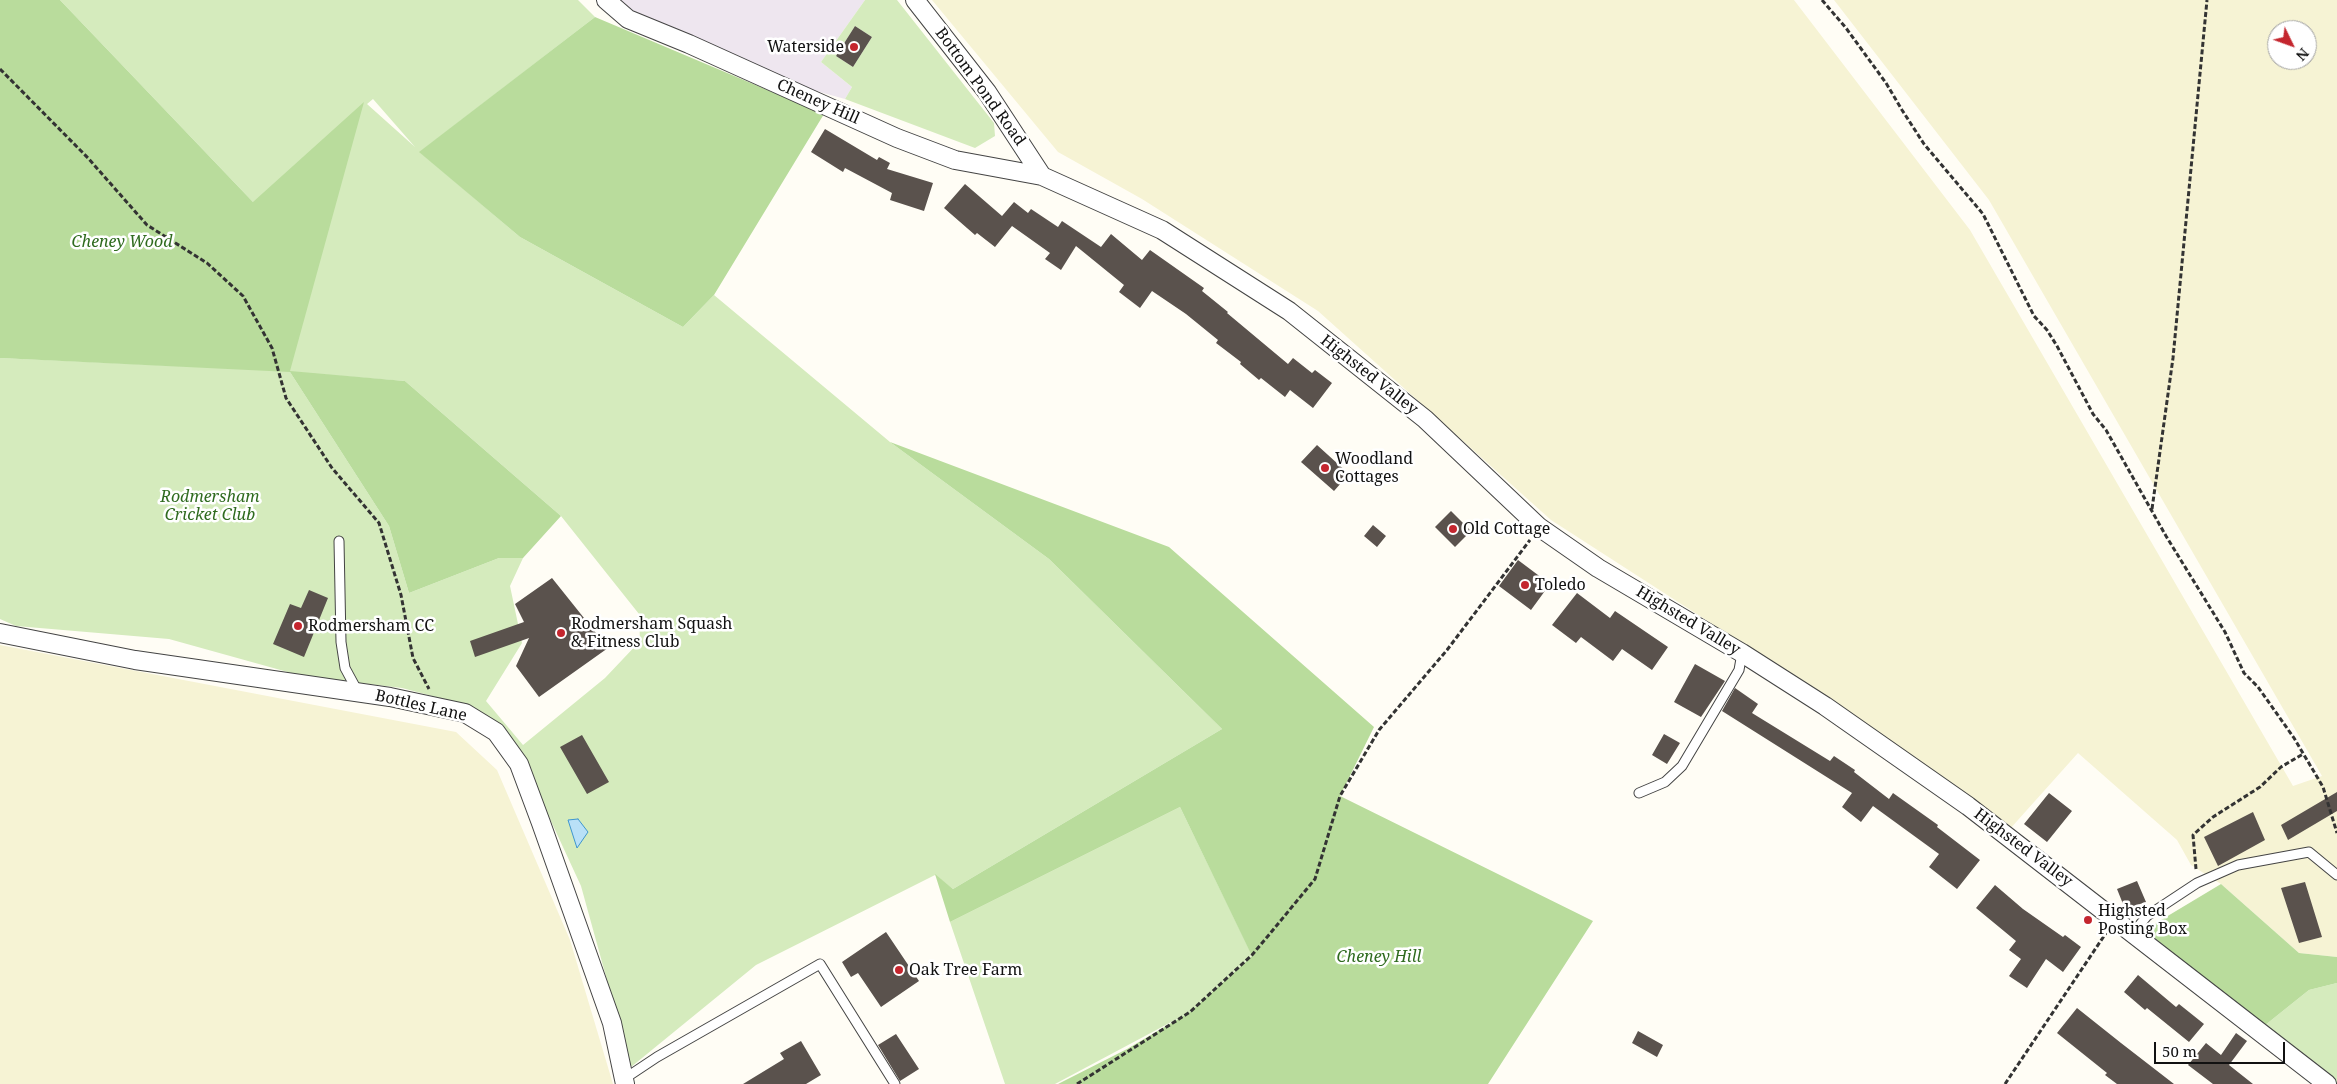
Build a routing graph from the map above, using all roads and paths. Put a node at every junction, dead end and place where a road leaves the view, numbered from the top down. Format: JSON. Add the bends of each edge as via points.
{"nodes":[{"id":1,"x":606,"y":0,"type":"edge"},
{"id":2,"x":915,"y":0,"type":"edge"},
{"id":3,"x":1822,"y":0,"type":"edge"},
{"id":4,"x":2207,"y":0,"type":"edge"},
{"id":5,"x":0,"y":69,"type":"edge"},
{"id":6,"x":1042,"y":176,"type":"junction"},
{"id":7,"x":2152,"y":510,"type":"junction"},
{"id":8,"x":1539,"y":527,"type":"junction"},
{"id":9,"x":339,"y":542,"type":"dead end"},
{"id":10,"x":0,"y":633,"type":"edge"},
{"id":11,"x":1742,"y":653,"type":"junction"},
{"id":12,"x":358,"y":692,"type":"junction"},
{"id":13,"x":438,"y":707,"type":"junction"},
{"id":14,"x":2304,"y":754,"type":"junction"},
{"id":15,"x":1639,"y":793,"type":"dead end"},
{"id":16,"x":2337,"y":833,"type":"edge"},
{"id":17,"x":2337,"y":875,"type":"edge"},
{"id":18,"x":2197,"y":883,"type":"junction"},
{"id":19,"x":2115,"y":920,"type":"junction"},
{"id":20,"x":2132,"y":933,"type":"junction"},
{"id":21,"x":625,"y":1082,"type":"edge"},
{"id":22,"x":895,"y":1084,"type":"edge"},
{"id":23,"x":1077,"y":1084,"type":"edge"},
{"id":24,"x":2004,"y":1084,"type":"edge"},
{"id":25,"x":2327,"y":1084,"type":"edge"}],
"edges":[{"from":1,"to":6,"type":"street","name":"Cheney Hill","via":[[628,19],[897,138],[955,160]]},
{"from":2,"to":6,"type":"street","name":"Bottom Pond Road","via":[[987,92]]},
{"from":3,"to":7,"type":"path","via":[[1886,82],[1924,144],[1983,214],[2034,316],[2047,330],[2075,376],[2093,414],[2106,430]]},
{"from":4,"to":7,"type":"path","via":[[2173,358]]},
{"from":5,"to":13,"type":"path","via":[[88,158],[147,225],[207,263],[243,296],[272,348],[286,398],[332,468],[379,523],[414,658]]},
{"from":6,"to":8,"type":"street","name":"Highsted Valley","via":[[1162,230],[1289,312],[1425,419]]},
{"from":7,"to":14,"type":"path","via":[[2225,632],[2244,673]]},
{"from":8,"to":11,"type":"street","name":"Highsted Valley","via":[[1598,568]]},
{"from":8,"to":23,"type":"path","via":[[1448,650],[1379,730],[1340,796],[1315,880],[1252,956],[1190,1012]]},
{"from":9,"to":12,"type":"lane","via":[[341,642],[345,668]]},
{"from":10,"to":12,"type":"street","name":"Bottles Lane","via":[[134,660]]},
{"from":11,"to":15,"type":"lane","via":[[1739,670],[1682,766],[1665,782]]},
{"from":11,"to":19,"type":"street","name":"Highsted Valley","via":[[1825,706],[1968,806]]},
{"from":12,"to":13,"type":"street","name":"Bottles Lane"},
{"from":13,"to":21,"type":"street","name":"Bottles Lane","via":[[465,713],[496,732],[519,764],[612,1023]]},
{"from":14,"to":16,"type":"path","via":[[2322,787]]},
{"from":14,"to":18,"type":"path","via":[[2281,767],[2260,787],[2213,817],[2193,835]]},
{"from":17,"to":18,"type":"lane","via":[[2309,852],[2238,865]]},
{"from":18,"to":20,"type":"lane","via":[[2147,916]]},
{"from":19,"to":20,"type":"street","name":"Highsted Valley"},
{"from":19,"to":24,"type":"path"},
{"from":20,"to":25,"type":"street","name":"Highsted Valley"},
{"from":21,"to":22,"type":"lane","via":[[657,1057],[820,964]]}]}
